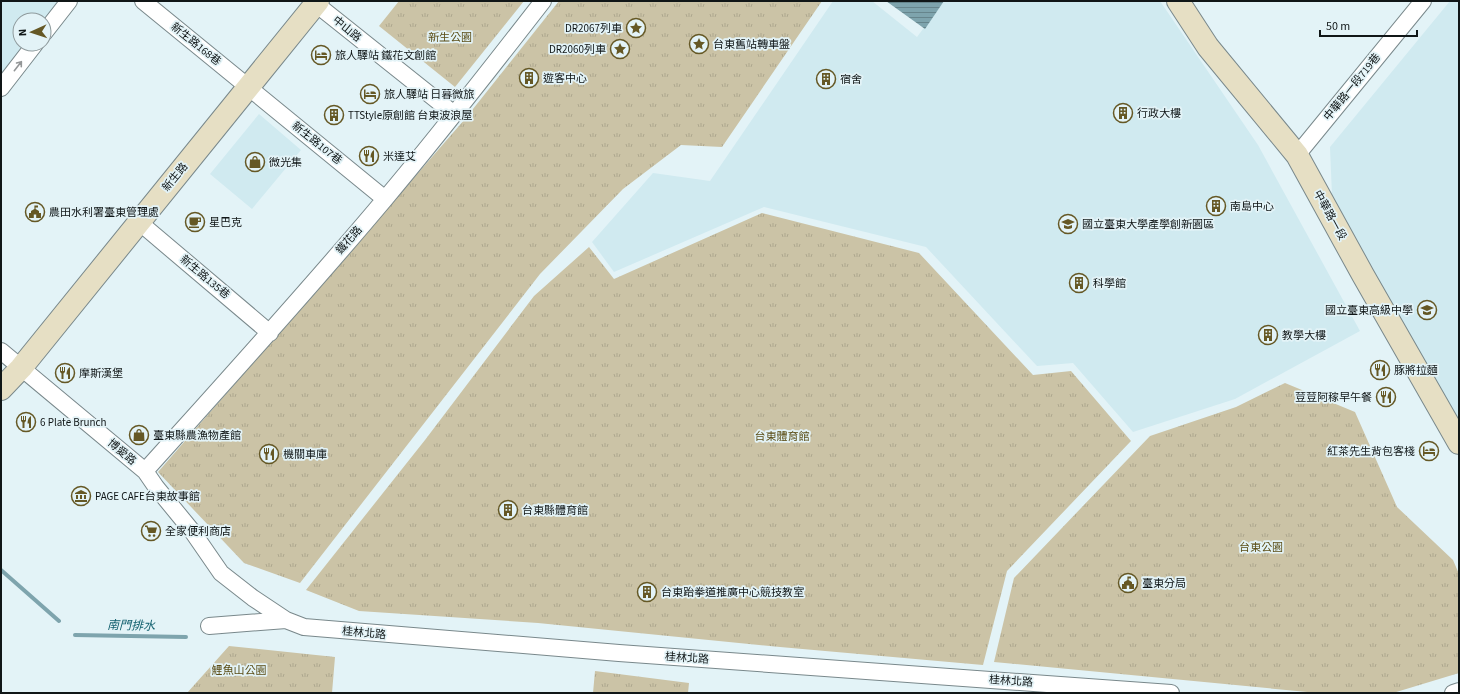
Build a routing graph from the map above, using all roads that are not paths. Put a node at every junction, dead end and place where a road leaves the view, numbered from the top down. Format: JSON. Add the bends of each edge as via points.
{"nodes":[{"id":1,"x":69,"y":1,"type":"edge"},
{"id":2,"x":143,"y":1,"type":"edge"},
{"id":3,"x":543,"y":1,"type":"edge"},
{"id":4,"x":1178,"y":1,"type":"edge"},
{"id":5,"x":1422,"y":1,"type":"edge"},
{"id":6,"x":317,"y":2,"type":"edge"},
{"id":7,"x":52,"y":23,"type":"edge"},
{"id":8,"x":29,"y":52,"type":"edge"},
{"id":9,"x":249,"y":87,"type":"junction"},
{"id":10,"x":1,"y":88,"type":"edge"},
{"id":11,"x":454,"y":114,"type":"junction"},
{"id":12,"x":1297,"y":155,"type":"junction"},
{"id":13,"x":385,"y":199,"type":"junction"},
{"id":14,"x":139,"y":222,"type":"junction"},
{"id":15,"x":270,"y":333,"type":"junction"},
{"id":16,"x":1,"y":351,"type":"edge"},
{"id":17,"x":21,"y":368,"type":"junction"},
{"id":18,"x":1,"y":389,"type":"edge"},
{"id":19,"x":1459,"y":443,"type":"edge"},
{"id":20,"x":145,"y":471,"type":"junction"},
{"id":21,"x":221,"y":573,"type":"joint"},
{"id":22,"x":286,"y":620,"type":"junction"},
{"id":23,"x":209,"y":626,"type":"dead end"},
{"id":24,"x":1459,"y":691,"type":"edge"},
{"id":25,"x":1170,"y":693,"type":"edge"},
{"id":26,"x":1453,"y":693,"type":"edge"}],
"edges":[{"from":1,"to":7,"type":"street"},
{"from":2,"to":9,"type":"street","name":"新生路168巷"},
{"from":3,"to":11,"type":"street","name":"鐵花路"},
{"from":4,"to":12,"type":"street","name":"中華路一段","via":[[1208,47]]},
{"from":5,"to":12,"type":"street","name":"中華路一段719巷"},
{"from":6,"to":9,"type":"street","name":"新生路"},
{"from":6,"to":11,"type":"street","name":"中山路"},
{"from":10,"to":8,"type":"street","one_way":true},
{"from":9,"to":13,"type":"street","name":"新生路107巷"},
{"from":9,"to":14,"type":"street","name":"新生路"},
{"from":11,"to":13,"type":"street","name":"鐵花路"},
{"from":12,"to":19,"type":"street","name":"中華路一段"},
{"from":13,"to":15,"type":"street","name":"鐵花路"},
{"from":14,"to":15,"type":"street","name":"新生路135巷"},
{"from":14,"to":17,"type":"street","name":"新生路"},
{"from":15,"to":20,"type":"street","name":"鐵花路"},
{"from":16,"to":17,"type":"street","name":"博愛路"},
{"from":17,"to":18,"type":"street","name":"新生路"},
{"from":17,"to":20,"type":"street","name":"博愛路"},
{"from":20,"to":21,"type":"street","name":"博愛路"},
{"from":21,"to":22,"type":"street","name":"桂林北路","via":[[252,598]]},
{"from":22,"to":23,"type":"street"},
{"from":22,"to":25,"type":"street","name":"桂林北路","via":[[304,627],[353,632]]},
{"from":24,"to":26,"type":"street"}]}
